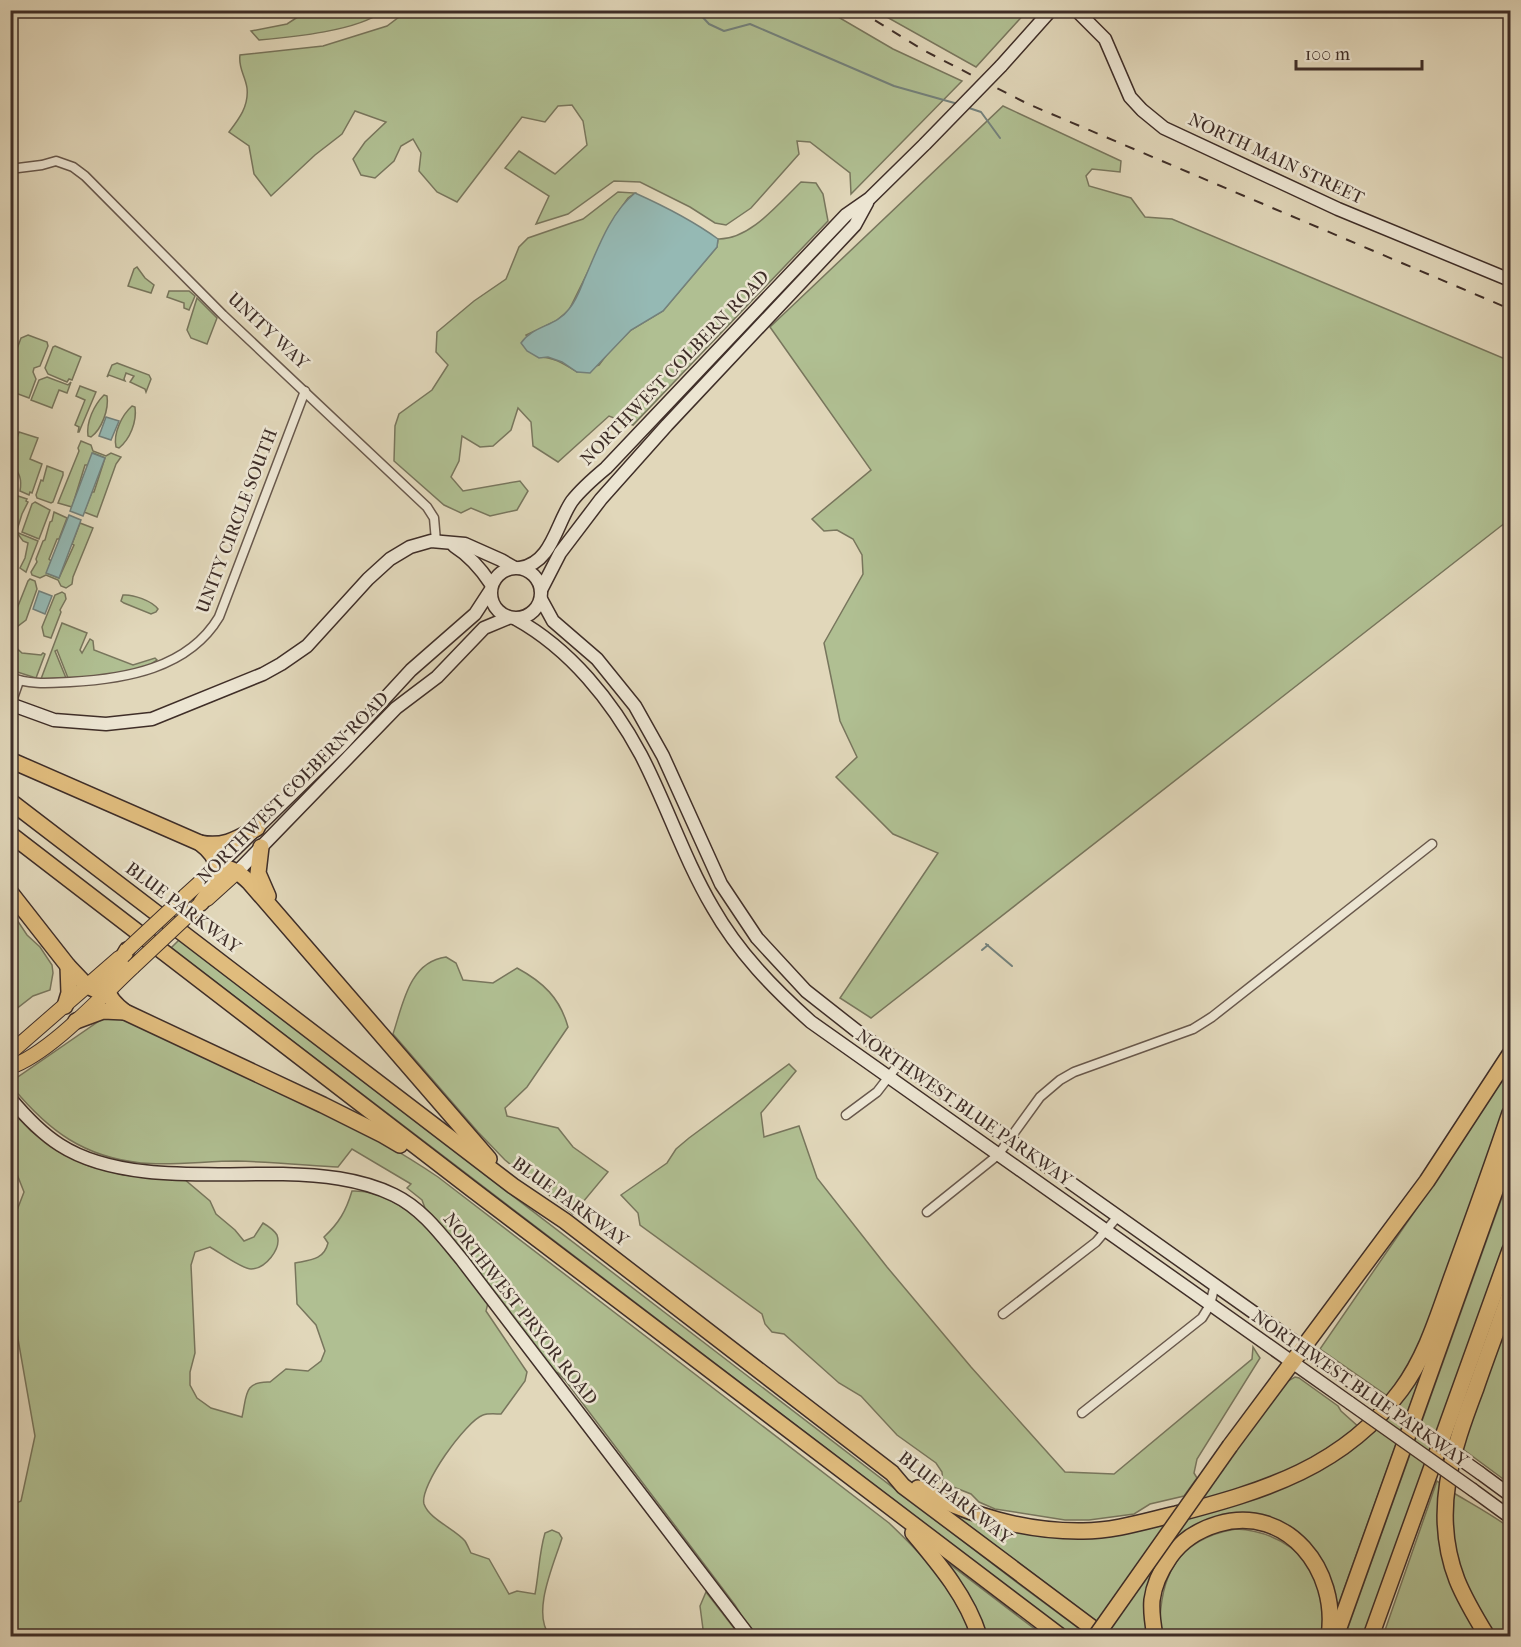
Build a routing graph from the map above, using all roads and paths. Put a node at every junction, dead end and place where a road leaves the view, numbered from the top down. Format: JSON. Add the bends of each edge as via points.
{"nodes":[{"id":1,"x":1051,"y":10,"type":"edge"},
{"id":2,"x":1076,"y":10,"type":"edge"},
{"id":3,"x":10,"y":169,"type":"edge"},
{"id":4,"x":869,"y":199,"type":"junction"},
{"id":5,"x":1510,"y":280,"type":"edge"},
{"id":6,"x":305,"y":391,"type":"junction"},
{"id":7,"x":442,"y":542,"type":"junction"},
{"id":8,"x":516,"y":568,"type":"junction"},
{"id":9,"x":491,"y":588,"type":"junction"},
{"id":10,"x":541,"y":595,"type":"junction"},
{"id":11,"x":512,"y":618,"type":"junction"},
{"id":12,"x":15,"y":679,"type":"edge"},
{"id":13,"x":11,"y":704,"type":"edge"},
{"id":14,"x":10,"y":760,"type":"edge"},
{"id":15,"x":10,"y":801,"type":"edge"},
{"id":16,"x":257,"y":828,"type":"junction"},
{"id":17,"x":10,"y":834,"type":"edge"},
{"id":18,"x":200,"y":843,"type":"junction"},
{"id":19,"x":1432,"y":844,"type":"dead end"},
{"id":20,"x":261,"y":847,"type":"junction"},
{"id":21,"x":217,"y":867,"type":"junction"},
{"id":22,"x":238,"y":871,"type":"junction"},
{"id":23,"x":10,"y":892,"type":"edge"},
{"id":24,"x":200,"y":905,"type":"junction"},
{"id":25,"x":273,"y":908,"type":"junction"},
{"id":26,"x":127,"y":950,"type":"junction"},
{"id":27,"x":69,"y":966,"type":"junction"},
{"id":28,"x":87,"y":986,"type":"junction"},
{"id":29,"x":107,"y":992,"type":"junction"},
{"id":30,"x":65,"y":1006,"type":"junction"},
{"id":31,"x":125,"y":1012,"type":"junction"},
{"id":32,"x":76,"y":1021,"type":"junction"},
{"id":33,"x":10,"y":1053,"type":"edge"},
{"id":34,"x":1510,"y":1054,"type":"edge"},
{"id":35,"x":901,"y":1061,"type":"junction"},
{"id":36,"x":10,"y":1067,"type":"edge"},
{"id":37,"x":890,"y":1077,"type":"junction"},
{"id":38,"x":10,"y":1098,"type":"edge"},
{"id":39,"x":1510,"y":1113,"type":"edge"},
{"id":40,"x":846,"y":1115,"type":"dead end"},
{"id":41,"x":1011,"y":1139,"type":"junction"},
{"id":42,"x":1510,"y":1149,"type":"edge"},
{"id":43,"x":998,"y":1155,"type":"junction"},
{"id":44,"x":513,"y":1186,"type":"junction"},
{"id":45,"x":473,"y":1190,"type":"junction"},
{"id":46,"x":927,"y":1212,"type":"dead end"},
{"id":47,"x":1119,"y":1215,"type":"junction"},
{"id":48,"x":1105,"y":1231,"type":"junction"},
{"id":49,"x":1510,"y":1250,"type":"edge"},
{"id":50,"x":1215,"y":1284,"type":"junction"},
{"id":51,"x":1510,"y":1293,"type":"edge"},
{"id":52,"x":1210,"y":1305,"type":"junction"},
{"id":53,"x":1003,"y":1314,"type":"dead end"},
{"id":54,"x":1303,"y":1346,"type":"junction"},
{"id":55,"x":1290,"y":1363,"type":"junction"},
{"id":56,"x":1082,"y":1413,"type":"dead end"},
{"id":57,"x":892,"y":1473,"type":"junction"},
{"id":58,"x":1510,"y":1495,"type":"edge"},
{"id":59,"x":898,"y":1514,"type":"junction"},
{"id":60,"x":1510,"y":1517,"type":"edge"},
{"id":61,"x":749,"y":1636,"type":"edge"},
{"id":62,"x":979,"y":1636,"type":"edge"},
{"id":63,"x":1060,"y":1636,"type":"edge"},
{"id":64,"x":1096,"y":1636,"type":"edge"},
{"id":65,"x":1103,"y":1636,"type":"edge"},
{"id":66,"x":1155,"y":1636,"type":"edge"},
{"id":67,"x":1329,"y":1636,"type":"edge"},
{"id":68,"x":1336,"y":1636,"type":"edge"},
{"id":69,"x":1371,"y":1636,"type":"edge"},
{"id":70,"x":1487,"y":1636,"type":"edge"}],
"edges":[{"from":1,"to":4,"type":"street","name":"NORTHWEST COLBERN ROAD","bridge":true},
{"from":2,"to":5,"type":"street","name":"NORTH MAIN STREET","via":[[1105,39],[1130,97],[1164,128],[1338,209]]},
{"from":3,"to":6,"type":"street","name":"UNITY WAY","via":[[56,161],[85,176]]},
{"from":4,"to":8,"type":"street","name":"NORTHWEST COLBERN ROAD","via":[[846,215],[581,490],[540,559],[530,566]]},
{"from":4,"to":10,"type":"street","name":"NORTHWEST COLBERN ROAD","via":[[855,225],[601,499],[560,553]]},
{"from":6,"to":7,"type":"street","name":"UNITY WAY","via":[[427,507]]},
{"from":6,"to":12,"type":"street","name":"UNITY CIRCLE SOUTH","via":[[219,617],[208,633],[167,663],[142,672],[45,684]]},
{"from":7,"to":8,"type":"street","via":[[465,544]]},
{"from":7,"to":9,"type":"street","via":[[464,552],[478,565]]},
{"from":7,"to":13,"type":"street","via":[[410,547],[390,559],[307,646],[263,675],[152,719],[106,724],[54,720]]},
{"from":8,"to":9,"type":"street","via":[[497,575]]},
{"from":8,"to":10,"type":"street","via":[[535,576]]},
{"from":9,"to":11,"type":"street","via":[[495,607]]},
{"from":9,"to":16,"type":"street","name":"NORTHWEST COLBERN ROAD","via":[[475,614],[411,670]]},
{"from":10,"to":11,"type":"street","via":[[532,613]]},
{"from":10,"to":35,"type":"street","name":"NORTHWEST BLUE PARKWAY","via":[[553,621],[597,659],[635,706],[663,756],[721,884],[757,938],[806,991]]},
{"from":11,"to":20,"type":"street","name":"NORTHWEST COLBERN ROAD","via":[[486,626],[476,634],[437,677],[396,708]]},
{"from":11,"to":37,"type":"street","name":"NORTHWEST BLUE PARKWAY","via":[[539,632],[574,663],[628,733],[699,884],[742,950],[811,1022]]},
{"from":12,"to":13,"type":"street"},
{"from":14,"to":18,"type":"highway"},
{"from":15,"to":44,"type":"highway","name":"BLUE PARKWAY"},
{"from":16,"to":18,"type":"highway","via":[[229,843]]},
{"from":16,"to":21,"type":"street","name":"NORTHWEST COLBERN ROAD"},
{"from":17,"to":45,"type":"highway"},
{"from":18,"to":21,"type":"highway","via":[[214,856]]},
{"from":19,"to":41,"type":"street","via":[[1212,1017],[1193,1029],[1060,1080],[1040,1097]]},
{"from":20,"to":22,"type":"street","name":"NORTHWEST COLBERN ROAD"},
{"from":20,"to":25,"type":"highway","via":[[258,873]]},
{"from":21,"to":22,"type":"highway"},
{"from":21,"to":24,"type":"highway","via":[[213,887]]},
{"from":21,"to":26,"type":"main road","bridge":true},
{"from":22,"to":24,"type":"main road","name":"NORTHWEST COLBERN ROAD"},
{"from":22,"to":25,"type":"highway"},
{"from":23,"to":27,"type":"highway"},
{"from":24,"to":29,"type":"main road","name":"NORTHWEST COLBERN ROAD","bridge":true},
{"from":25,"to":44,"type":"highway"},
{"from":26,"to":28,"type":"main road"},
{"from":26,"to":29,"type":"highway","via":[[110,976]]},
{"from":27,"to":28,"type":"highway"},
{"from":27,"to":30,"type":"highway"},
{"from":28,"to":29,"type":"highway"},
{"from":28,"to":30,"type":"main road"},
{"from":29,"to":31,"type":"highway","via":[[110,1000]]},
{"from":29,"to":32,"type":"main road","name":"NORTHWEST COLBERN ROAD"},
{"from":30,"to":33,"type":"main road"},
{"from":31,"to":32,"type":"highway","via":[[103,1011]]},
{"from":31,"to":45,"type":"highway","via":[[383,1134]]},
{"from":32,"to":36,"type":"main road","name":"NORTHWEST COLBERN ROAD","via":[[20,1064]]},
{"from":34,"to":54,"type":"highway","via":[[1426,1181]]},
{"from":35,"to":37,"type":"street"},
{"from":35,"to":41,"type":"street","name":"NORTHWEST BLUE PARKWAY"},
{"from":37,"to":40,"type":"street"},
{"from":37,"to":43,"type":"street","name":"NORTHWEST BLUE PARKWAY"},
{"from":38,"to":61,"type":"street","name":"NORTHWEST PRYOR ROAD","via":[[60,1146],[108,1166],[174,1173],[340,1177],[393,1195],[413,1207],[462,1260]]},
{"from":39,"to":57,"type":"highway","via":[[1436,1320],[1413,1372],[1365,1430],[1316,1465],[1260,1491],[1143,1522],[1084,1531],[988,1517],[935,1497]]},
{"from":41,"to":43,"type":"street"},
{"from":41,"to":47,"type":"street","name":"NORTHWEST BLUE PARKWAY"},
{"from":42,"to":68,"type":"highway"},
{"from":43,"to":46,"type":"street"},
{"from":43,"to":48,"type":"street","name":"NORTHWEST BLUE PARKWAY"},
{"from":44,"to":57,"type":"highway","name":"BLUE PARKWAY","via":[[565,1221]]},
{"from":45,"to":59,"type":"highway"},
{"from":47,"to":48,"type":"street"},
{"from":47,"to":50,"type":"street","name":"NORTHWEST BLUE PARKWAY"},
{"from":48,"to":52,"type":"street","name":"NORTHWEST BLUE PARKWAY"},
{"from":48,"to":53,"type":"street"},
{"from":49,"to":69,"type":"highway"},
{"from":50,"to":52,"type":"street"},
{"from":50,"to":54,"type":"street","name":"NORTHWEST BLUE PARKWAY"},
{"from":51,"to":70,"type":"highway","via":[[1455,1443],[1445,1500],[1449,1552],[1456,1579]]},
{"from":52,"to":55,"type":"street","name":"NORTHWEST BLUE PARKWAY"},
{"from":52,"to":56,"type":"street","via":[[1189,1329]]},
{"from":54,"to":55,"type":"highway"},
{"from":54,"to":58,"type":"street","name":"NORTHWEST BLUE PARKWAY","bridge":true},
{"from":55,"to":60,"type":"street","name":"NORTHWEST BLUE PARKWAY","bridge":true},
{"from":55,"to":64,"type":"highway","bridge":true},
{"from":57,"to":65,"type":"highway","name":"BLUE PARKWAY","via":[[903,1486]]},
{"from":59,"to":62,"type":"highway","via":[[939,1564]]},
{"from":59,"to":63,"type":"highway"},
{"from":66,"to":67,"type":"highway","via":[[1152,1600],[1156,1583],[1174,1551],[1207,1527],[1245,1520],[1276,1527],[1306,1550],[1325,1584],[1330,1608]]}]}
